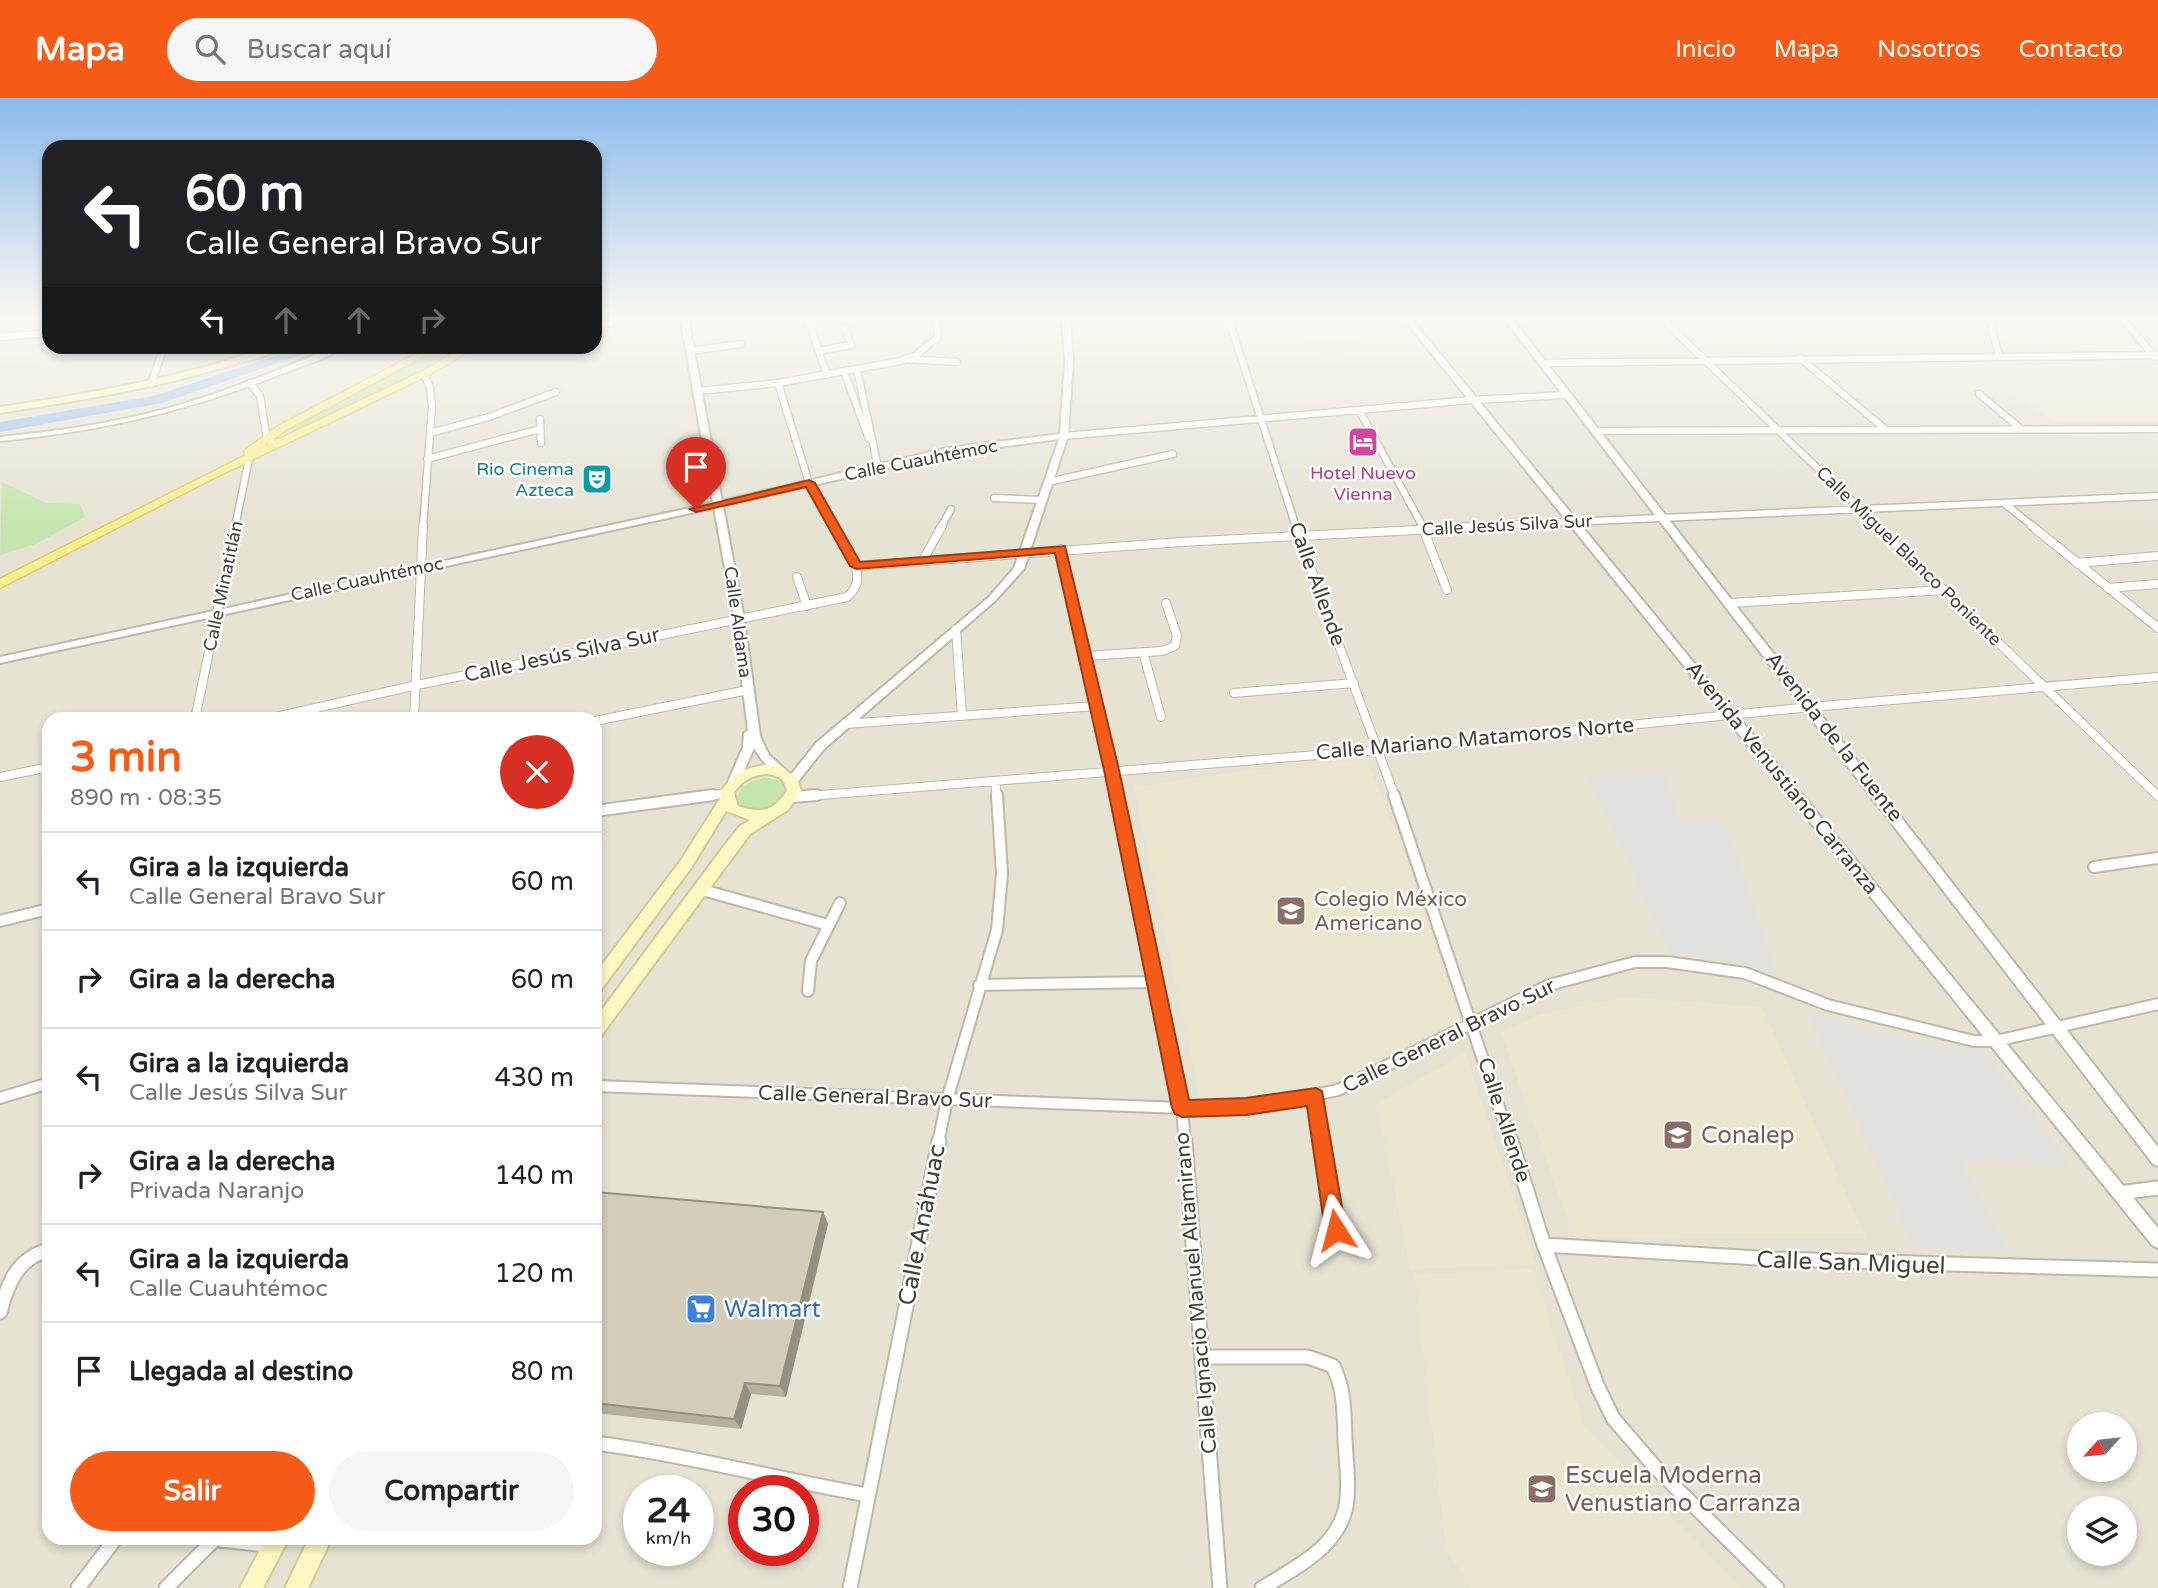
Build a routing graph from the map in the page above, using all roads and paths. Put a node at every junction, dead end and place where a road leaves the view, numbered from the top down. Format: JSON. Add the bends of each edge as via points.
{"nodes":[{"id":1,"x":136,"y":387,"type":"edge"},
{"id":2,"x":239,"y":387,"type":"edge"},
{"id":3,"x":253,"y":387,"type":"edge"},
{"id":4,"x":361,"y":387,"type":"edge"},
{"id":5,"x":399,"y":387,"type":"edge"},
{"id":6,"x":429,"y":387,"type":"edge"},
{"id":7,"x":697,"y":387,"type":"edge"},
{"id":8,"x":743,"y":387,"type":"edge"},
{"id":9,"x":779,"y":387,"type":"edge"},
{"id":10,"x":850,"y":387,"type":"edge"},
{"id":11,"x":860,"y":387,"type":"edge"},
{"id":12,"x":1067,"y":387,"type":"edge"},
{"id":13,"x":1249,"y":387,"type":"edge"},
{"id":14,"x":1461,"y":387,"type":"edge"},
{"id":15,"x":1560,"y":387,"type":"edge"},
{"id":16,"x":1732,"y":387,"type":"edge"},
{"id":17,"x":1834,"y":387,"type":"edge"},
{"id":18,"x":698,"y":391,"type":"junction"},
{"id":19,"x":556,"y":392,"type":"dead end"},
{"id":20,"x":1979,"y":394,"type":"dead end"},
{"id":21,"x":1566,"y":395,"type":"junction"},
{"id":22,"x":1472,"y":400,"type":"junction"},
{"id":23,"x":0,"y":410,"type":"edge"},
{"id":24,"x":1359,"y":410,"type":"junction"},
{"id":25,"x":540,"y":418,"type":"dead end"},
{"id":26,"x":1259,"y":420,"type":"junction"},
{"id":27,"x":282,"y":428,"type":"junction"},
{"id":28,"x":540,"y":429,"type":"junction"},
{"id":29,"x":1885,"y":429,"type":"junction"},
{"id":30,"x":2021,"y":429,"type":"junction"},
{"id":31,"x":2158,"y":429,"type":"edge"},
{"id":32,"x":1778,"y":430,"type":"junction"},
{"id":33,"x":1595,"y":431,"type":"junction"},
{"id":34,"x":430,"y":433,"type":"junction"},
{"id":35,"x":304,"y":434,"type":"junction"},
{"id":36,"x":1064,"y":436,"type":"junction"},
{"id":37,"x":0,"y":439,"type":"edge"},
{"id":38,"x":267,"y":439,"type":"junction"},
{"id":39,"x":870,"y":439,"type":"junction"},
{"id":40,"x":541,"y":443,"type":"dead end"},
{"id":41,"x":277,"y":446,"type":"junction"},
{"id":42,"x":1173,"y":454,"type":"dead end"},
{"id":43,"x":248,"y":456,"type":"junction"},
{"id":44,"x":427,"y":459,"type":"junction"},
{"id":45,"x":878,"y":467,"type":"junction"},
{"id":46,"x":1048,"y":482,"type":"junction"},
{"id":47,"x":809,"y":483,"type":"junction"},
{"id":48,"x":2158,"y":496,"type":"edge"},
{"id":49,"x":994,"y":498,"type":"dead end"},
{"id":50,"x":1042,"y":500,"type":"junction"},
{"id":51,"x":720,"y":504,"type":"junction"},
{"id":52,"x":2005,"y":504,"type":"junction"},
{"id":53,"x":951,"y":509,"type":"dead end"},
{"id":54,"x":1860,"y":510,"type":"junction"},
{"id":55,"x":1663,"y":518,"type":"junction"},
{"id":56,"x":1573,"y":522,"type":"junction"},
{"id":57,"x":1422,"y":529,"type":"junction"},
{"id":58,"x":1298,"y":535,"type":"junction"},
{"id":59,"x":1061,"y":549,"type":"junction"},
{"id":60,"x":1025,"y":551,"type":"junction"},
{"id":61,"x":2158,"y":556,"type":"edge"},
{"id":62,"x":923,"y":560,"type":"junction"},
{"id":63,"x":2077,"y":563,"type":"junction"},
{"id":64,"x":856,"y":566,"type":"junction"},
{"id":65,"x":420,"y":568,"type":"junction"},
{"id":66,"x":797,"y":577,"type":"dead end"},
{"id":67,"x":0,"y":584,"type":"edge"},
{"id":68,"x":2158,"y":584,"type":"edge"},
{"id":69,"x":2108,"y":588,"type":"junction"},
{"id":70,"x":1447,"y":590,"type":"dead end"},
{"id":71,"x":1945,"y":590,"type":"junction"},
{"id":72,"x":1166,"y":603,"type":"dead end"},
{"id":73,"x":1730,"y":603,"type":"junction"},
{"id":74,"x":807,"y":606,"type":"junction"},
{"id":75,"x":218,"y":611,"type":"junction"},
{"id":76,"x":739,"y":618,"type":"junction"},
{"id":77,"x":2158,"y":628,"type":"edge"},
{"id":78,"x":956,"y":629,"type":"junction"},
{"id":79,"x":1143,"y":652,"type":"junction"},
{"id":80,"x":1086,"y":656,"type":"junction"},
{"id":81,"x":0,"y":660,"type":"edge"},
{"id":82,"x":2158,"y":677,"type":"edge"},
{"id":83,"x":1354,"y":683,"type":"junction"},
{"id":84,"x":417,"y":685,"type":"junction"},
{"id":85,"x":2048,"y":688,"type":"junction"},
{"id":86,"x":748,"y":690,"type":"junction"},
{"id":87,"x":1234,"y":693,"type":"dead end"},
{"id":88,"x":1097,"y":706,"type":"junction"},
{"id":89,"x":1811,"y":707,"type":"junction"},
{"id":90,"x":196,"y":712,"type":"edge"},
{"id":91,"x":298,"y":712,"type":"edge"},
{"id":92,"x":415,"y":712,"type":"edge"},
{"id":93,"x":1731,"y":715,"type":"junction"},
{"id":94,"x":962,"y":716,"type":"junction"},
{"id":95,"x":1161,"y":717,"type":"dead end"},
{"id":96,"x":602,"y":721,"type":"edge"},
{"id":97,"x":752,"y":722,"type":"junction"},
{"id":98,"x":845,"y":724,"type":"junction"},
{"id":99,"x":1379,"y":750,"type":"junction"},
{"id":100,"x":42,"y":768,"type":"edge"},
{"id":101,"x":1111,"y":770,"type":"junction"},
{"id":102,"x":0,"y":777,"type":"edge"},
{"id":103,"x":788,"y":777,"type":"junction"},
{"id":104,"x":995,"y":781,"type":"junction"},
{"id":105,"x":2144,"y":782,"type":"junction"},
{"id":106,"x":2158,"y":782,"type":"edge"},
{"id":107,"x":729,"y":791,"type":"junction"},
{"id":108,"x":2158,"y":796,"type":"edge"},
{"id":109,"x":792,"y":797,"type":"junction"},
{"id":110,"x":602,"y":810,"type":"edge"},
{"id":111,"x":768,"y":814,"type":"junction"},
{"id":112,"x":2158,"y":858,"type":"edge"},
{"id":113,"x":2094,"y":867,"type":"dead end"},
{"id":114,"x":699,"y":889,"type":"junction"},
{"id":115,"x":840,"y":903,"type":"dead end"},
{"id":116,"x":42,"y":911,"type":"edge"},
{"id":117,"x":0,"y":921,"type":"edge"},
{"id":118,"x":828,"y":925,"type":"junction"},
{"id":119,"x":602,"y":977,"type":"edge"},
{"id":120,"x":1156,"y":982,"type":"junction"},
{"id":121,"x":979,"y":985,"type":"junction"},
{"id":122,"x":808,"y":992,"type":"dead end"},
{"id":123,"x":2158,"y":1004,"type":"edge"},
{"id":124,"x":602,"y":1021,"type":"edge"},
{"id":125,"x":1473,"y":1024,"type":"junction"},
{"id":126,"x":2057,"y":1026,"type":"junction"},
{"id":127,"x":1996,"y":1041,"type":"junction"},
{"id":128,"x":42,"y":1085,"type":"edge"},
{"id":129,"x":602,"y":1086,"type":"edge"},
{"id":130,"x":1316,"y":1097,"type":"junction"},
{"id":131,"x":0,"y":1099,"type":"edge"},
{"id":132,"x":947,"y":1100,"type":"junction"},
{"id":133,"x":1182,"y":1108,"type":"junction"},
{"id":134,"x":2158,"y":1159,"type":"edge"},
{"id":135,"x":2158,"y":1188,"type":"edge"},
{"id":136,"x":2119,"y":1193,"type":"junction"},
{"id":137,"x":1336,"y":1230,"type":"dead end"},
{"id":138,"x":2158,"y":1240,"type":"edge"},
{"id":139,"x":1544,"y":1245,"type":"junction"},
{"id":140,"x":42,"y":1252,"type":"edge"},
{"id":141,"x":2158,"y":1270,"type":"edge"},
{"id":142,"x":0,"y":1312,"type":"edge"},
{"id":143,"x":1202,"y":1357,"type":"junction"},
{"id":144,"x":602,"y":1444,"type":"edge"},
{"id":145,"x":868,"y":1495,"type":"junction"},
{"id":146,"x":111,"y":1545,"type":"edge"},
{"id":147,"x":204,"y":1545,"type":"edge"},
{"id":148,"x":274,"y":1545,"type":"edge"},
{"id":149,"x":318,"y":1545,"type":"edge"},
{"id":150,"x":78,"y":1588,"type":"edge"},
{"id":151,"x":166,"y":1588,"type":"edge"},
{"id":152,"x":251,"y":1588,"type":"edge"},
{"id":153,"x":296,"y":1588,"type":"edge"},
{"id":154,"x":850,"y":1588,"type":"edge"},
{"id":155,"x":1220,"y":1588,"type":"edge"},
{"id":156,"x":1262,"y":1588,"type":"edge"},
{"id":157,"x":1777,"y":1588,"type":"edge"}],
"edges":[{"from":1,"to":23,"type":"main road"},
{"from":2,"to":37,"type":"street","via":[[144,417]]},
{"from":3,"to":38,"type":"street","via":[[260,396]]},
{"from":4,"to":27,"type":"main road"},
{"from":5,"to":35,"type":"main road"},
{"from":6,"to":34,"type":"street"},
{"from":7,"to":18,"type":"street","name":"Calle Aldama"},
{"from":8,"to":18,"type":"street"},
{"from":9,"to":47,"type":"street"},
{"from":10,"to":39,"type":"street"},
{"from":11,"to":39,"type":"street"},
{"from":12,"to":36,"type":"street"},
{"from":13,"to":26,"type":"street","name":"Calle Allende"},
{"from":14,"to":22,"type":"street","name":"Avenida Venustiano Carranza"},
{"from":15,"to":21,"type":"street","name":"Avenida de la Fuente"},
{"from":16,"to":32,"type":"street","name":"Calle Miguel Blanco Poniente"},
{"from":17,"to":29,"type":"street"},
{"from":18,"to":51,"type":"street","name":"Calle Aldama"},
{"from":19,"to":34,"type":"street"},
{"from":20,"to":30,"type":"street"},
{"from":21,"to":22,"type":"street","name":"Calle Cuauhtémoc"},
{"from":21,"to":33,"type":"street","name":"Avenida de la Fuente"},
{"from":22,"to":24,"type":"street","name":"Calle Cuauhtémoc"},
{"from":22,"to":56,"type":"street","name":"Avenida Venustiano Carranza"},
{"from":24,"to":26,"type":"street","name":"Calle Cuauhtémoc"},
{"from":24,"to":57,"type":"street"},
{"from":25,"to":28,"type":"street"},
{"from":26,"to":36,"type":"street","name":"Calle Cuauhtémoc"},
{"from":26,"to":58,"type":"street","name":"Calle Allende"},
{"from":27,"to":35,"type":"main road","via":[[279,434],[283,437]]},
{"from":27,"to":38,"type":"main road"},
{"from":28,"to":40,"type":"street"},
{"from":28,"to":44,"type":"street"},
{"from":29,"to":30,"type":"street"},
{"from":29,"to":32,"type":"street"},
{"from":30,"to":31,"type":"street"},
{"from":32,"to":33,"type":"street"},
{"from":32,"to":54,"type":"street","name":"Calle Miguel Blanco Poniente"},
{"from":33,"to":55,"type":"street","name":"Avenida de la Fuente"},
{"from":34,"to":44,"type":"street"},
{"from":35,"to":41,"type":"main road"},
{"from":36,"to":45,"type":"street","name":"Calle Cuauhtémoc","via":[[948,451]]},
{"from":36,"to":46,"type":"street"},
{"from":38,"to":41,"type":"street"},
{"from":38,"to":43,"type":"main road"},
{"from":39,"to":45,"type":"street"},
{"from":41,"to":43,"type":"main road"},
{"from":42,"to":46,"type":"street"},
{"from":43,"to":67,"type":"main road"},
{"from":43,"to":75,"type":"street","name":"Calle Minatitlán"},
{"from":44,"to":65,"type":"street"},
{"from":45,"to":47,"type":"street","name":"Calle Cuauhtémoc"},
{"from":46,"to":50,"type":"street"},
{"from":47,"to":51,"type":"street","name":"Calle Cuauhtémoc"},
{"from":47,"to":64,"type":"street"},
{"from":48,"to":52,"type":"street","name":"Calle Jesús Silva Sur"},
{"from":49,"to":50,"type":"street"},
{"from":50,"to":60,"type":"street"},
{"from":51,"to":65,"type":"street","name":"Calle Cuauhtémoc"},
{"from":51,"to":76,"type":"street","name":"Calle Aldama"},
{"from":52,"to":54,"type":"street","name":"Calle Jesús Silva Sur"},
{"from":52,"to":63,"type":"street"},
{"from":53,"to":62,"type":"street"},
{"from":54,"to":55,"type":"street","name":"Calle Jesús Silva Sur"},
{"from":54,"to":71,"type":"street","name":"Calle Miguel Blanco Poniente"},
{"from":55,"to":56,"type":"street","name":"Calle Jesús Silva Sur"},
{"from":55,"to":73,"type":"street","name":"Avenida de la Fuente"},
{"from":56,"to":57,"type":"street","name":"Calle Jesús Silva Sur"},
{"from":56,"to":93,"type":"street","name":"Avenida Venustiano Carranza"},
{"from":57,"to":58,"type":"street","name":"Calle Jesús Silva Sur"},
{"from":57,"to":70,"type":"street"},
{"from":58,"to":59,"type":"street","name":"Calle Jesús Silva Sur"},
{"from":58,"to":83,"type":"street","name":"Calle Allende"},
{"from":59,"to":60,"type":"street","name":"Calle Jesús Silva Sur"},
{"from":59,"to":80,"type":"street","name":"Calle Ignacio Manuel Altamirano"},
{"from":60,"to":62,"type":"street","name":"Calle Jesús Silva Sur"},
{"from":60,"to":78,"type":"street","via":[[1020,569],[1010,581]]},
{"from":61,"to":63,"type":"street"},
{"from":62,"to":64,"type":"street","name":"Calle Jesús Silva Sur"},
{"from":63,"to":69,"type":"street"},
{"from":64,"to":74,"type":"street","name":"Calle Jesús Silva Sur","via":[[856,590],[847,597]]},
{"from":65,"to":75,"type":"street","name":"Calle Cuauhtémoc"},
{"from":65,"to":84,"type":"street"},
{"from":66,"to":74,"type":"street"},
{"from":68,"to":69,"type":"street"},
{"from":69,"to":77,"type":"street"},
{"from":71,"to":73,"type":"street"},
{"from":71,"to":85,"type":"street","name":"Calle Miguel Blanco Poniente"},
{"from":72,"to":79,"type":"street","via":[[1178,641],[1171,648]]},
{"from":73,"to":89,"type":"street","name":"Avenida de la Fuente"},
{"from":74,"to":76,"type":"street","name":"Calle Jesús Silva Sur"},
{"from":75,"to":81,"type":"street","name":"Calle Cuauhtémoc"},
{"from":75,"to":90,"type":"street","name":"Calle Minatitlán"},
{"from":76,"to":84,"type":"street","name":"Calle Jesús Silva Sur"},
{"from":76,"to":86,"type":"street","name":"Calle Aldama"},
{"from":78,"to":94,"type":"street"},
{"from":78,"to":98,"type":"street"},
{"from":79,"to":80,"type":"street"},
{"from":79,"to":95,"type":"street"},
{"from":80,"to":88,"type":"street","name":"Calle Ignacio Manuel Altamirano"},
{"from":82,"to":85,"type":"street","name":"Calle Mariano Matamoros Norte"},
{"from":83,"to":87,"type":"street"},
{"from":83,"to":99,"type":"street","name":"Calle Allende"},
{"from":84,"to":91,"type":"street","name":"Calle Jesús Silva Sur"},
{"from":84,"to":92,"type":"street"},
{"from":85,"to":89,"type":"street","name":"Calle Mariano Matamoros Norte"},
{"from":85,"to":105,"type":"street","name":"Calle Miguel Blanco Poniente"},
{"from":86,"to":96,"type":"street"},
{"from":86,"to":97,"type":"street","name":"Calle Aldama"},
{"from":88,"to":94,"type":"street"},
{"from":88,"to":101,"type":"street","name":"Calle Ignacio Manuel Altamirano"},
{"from":89,"to":93,"type":"street","name":"Calle Mariano Matamoros Norte"},
{"from":89,"to":126,"type":"street","name":"Avenida de la Fuente"},
{"from":93,"to":99,"type":"street","name":"Calle Mariano Matamoros Norte"},
{"from":93,"to":127,"type":"street","name":"Avenida Venustiano Carranza"},
{"from":94,"to":98,"type":"street"},
{"from":97,"to":103,"type":"street","name":"Calle Aldama","via":[[759,749]]},
{"from":97,"to":107,"type":"street","name":"Calle Aldama","via":[[749,747]]},
{"from":98,"to":103,"type":"street"},
{"from":99,"to":101,"type":"street","name":"Calle Mariano Matamoros Norte"},
{"from":99,"to":125,"type":"street","name":"Calle Allende"},
{"from":100,"to":102,"type":"street"},
{"from":101,"to":104,"type":"street","name":"Calle Mariano Matamoros Norte"},
{"from":101,"to":120,"type":"street","name":"Calle Ignacio Manuel Altamirano"},
{"from":103,"to":107,"type":"main road","via":[[761,770],[746,774]]},
{"from":103,"to":109,"type":"main road"},
{"from":104,"to":109,"type":"street","name":"Calle Mariano Matamoros Norte"},
{"from":104,"to":121,"type":"street","name":"Calle Anáhuac","via":[[1003,903]]},
{"from":105,"to":106,"type":"street"},
{"from":105,"to":108,"type":"street","name":"Calle Miguel Blanco Poniente"},
{"from":107,"to":110,"type":"street"},
{"from":107,"to":111,"type":"main road","via":[[737,812]]},
{"from":107,"to":119,"type":"main road","via":[[686,864]]},
{"from":109,"to":111,"type":"main road"},
{"from":111,"to":114,"type":"main road","via":[[745,830]]},
{"from":112,"to":113,"type":"street"},
{"from":114,"to":118,"type":"street"},
{"from":114,"to":124,"type":"main road"},
{"from":115,"to":118,"type":"street"},
{"from":116,"to":117,"type":"street"},
{"from":118,"to":122,"type":"street","via":[[811,961]]},
{"from":120,"to":121,"type":"street"},
{"from":120,"to":133,"type":"street","name":"Calle Ignacio Manuel Altamirano"},
{"from":121,"to":132,"type":"street","name":"Calle Anáhuac"},
{"from":123,"to":126,"type":"street","name":"Calle General Bravo Sur"},
{"from":125,"to":127,"type":"street","name":"Calle General Bravo Sur","via":[[1549,985],[1652,961],[1745,973],[1828,1005],[1964,1040]]},
{"from":125,"to":130,"type":"street","name":"Calle General Bravo Sur"},
{"from":125,"to":139,"type":"street","name":"Calle Allende"},
{"from":126,"to":127,"type":"street","name":"Calle General Bravo Sur"},
{"from":126,"to":134,"type":"street","name":"Avenida de la Fuente"},
{"from":127,"to":136,"type":"street","name":"Avenida Venustiano Carranza"},
{"from":128,"to":131,"type":"street"},
{"from":129,"to":132,"type":"street","name":"Calle General Bravo Sur"},
{"from":130,"to":133,"type":"street","name":"Calle General Bravo Sur","via":[[1246,1107]]},
{"from":130,"to":137,"type":"street"},
{"from":132,"to":133,"type":"street","name":"Calle General Bravo Sur"},
{"from":132,"to":145,"type":"street","name":"Calle Anáhuac"},
{"from":133,"to":143,"type":"street","name":"Calle Ignacio Manuel Altamirano"},
{"from":135,"to":136,"type":"street"},
{"from":136,"to":138,"type":"street","name":"Avenida Venustiano Carranza"},
{"from":139,"to":141,"type":"street","name":"Calle San Miguel","via":[[1850,1263]]},
{"from":139,"to":157,"type":"street","name":"Calle Allende","via":[[1612,1418]]},
{"from":140,"to":142,"type":"street","via":[[25,1258],[12,1275]]},
{"from":143,"to":155,"type":"street","name":"Calle Ignacio Manuel Altamirano"},
{"from":143,"to":156,"type":"street","via":[[1308,1357],[1333,1366],[1339,1376],[1347,1490],[1343,1521],[1303,1563]]},
{"from":144,"to":145,"type":"street","via":[[665,1452]]},
{"from":145,"to":154,"type":"street","name":"Calle Anáhuac"},
{"from":146,"to":150,"type":"street"},
{"from":147,"to":151,"type":"street"},
{"from":148,"to":152,"type":"main road"},
{"from":149,"to":153,"type":"main road"}]}
